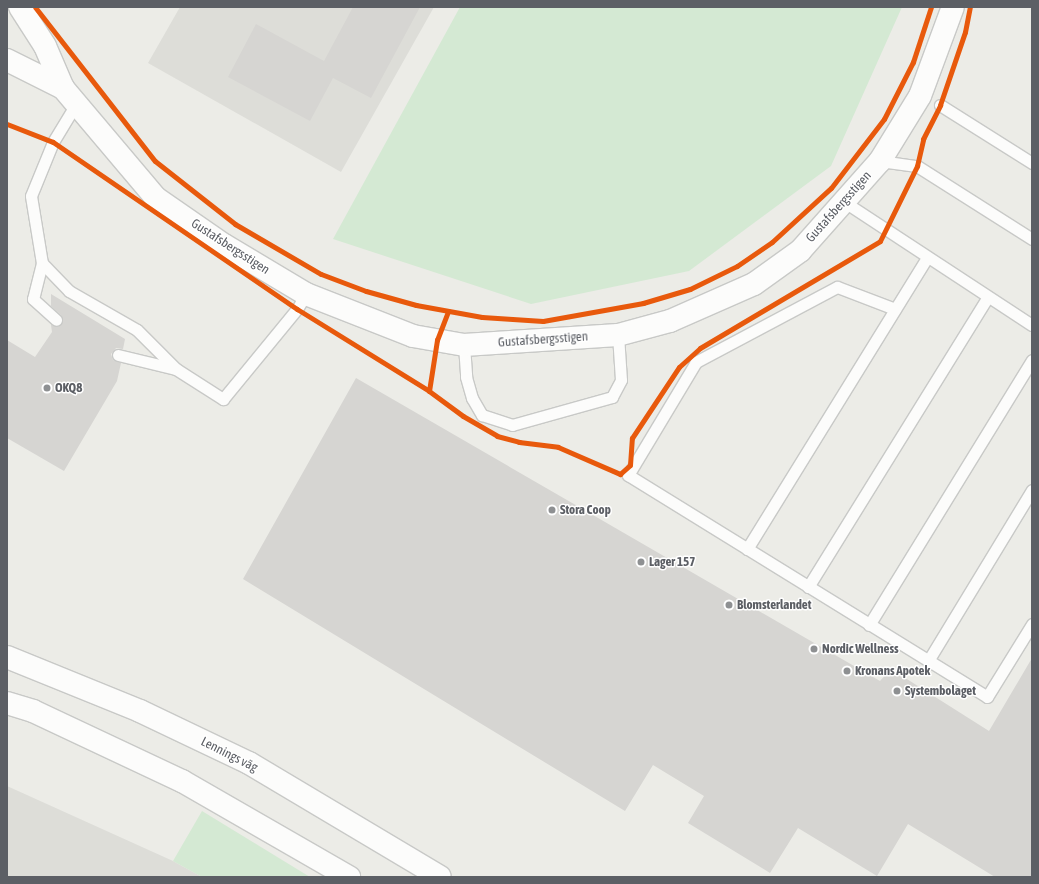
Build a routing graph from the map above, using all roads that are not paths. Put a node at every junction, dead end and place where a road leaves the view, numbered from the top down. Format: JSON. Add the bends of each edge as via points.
{"nodes":[{"id":1,"x":20,"y":7,"type":"edge"},
{"id":2,"x":953,"y":7,"type":"edge"},
{"id":3,"x":7,"y":60,"type":"edge"},
{"id":4,"x":70,"y":96,"type":"junction"},
{"id":5,"x":940,"y":105,"type":"dead end"},
{"id":6,"x":880,"y":161,"type":"junction"},
{"id":7,"x":1032,"y":163,"type":"edge"},
{"id":8,"x":846,"y":203,"type":"junction"},
{"id":9,"x":1032,"y":239,"type":"edge"},
{"id":10,"x":927,"y":258,"type":"junction"},
{"id":11,"x":42,"y":263,"type":"junction"},
{"id":12,"x":306,"y":294,"type":"junction"},
{"id":13,"x":988,"y":297,"type":"junction"},
{"id":14,"x":895,"y":310,"type":"junction"},
{"id":15,"x":56,"y":320,"type":"dead end"},
{"id":16,"x":1032,"y":325,"type":"edge"},
{"id":17,"x":618,"y":335,"type":"junction"},
{"id":18,"x":464,"y":345,"type":"junction"},
{"id":19,"x":118,"y":355,"type":"dead end"},
{"id":20,"x":1032,"y":360,"type":"edge"},
{"id":21,"x":176,"y":369,"type":"junction"},
{"id":22,"x":1032,"y":490,"type":"edge"},
{"id":23,"x":747,"y":549,"type":"junction"},
{"id":24,"x":808,"y":587,"type":"junction"},
{"id":25,"x":1032,"y":624,"type":"edge"},
{"id":26,"x":869,"y":625,"type":"junction"},
{"id":27,"x":7,"y":657,"type":"edge"},
{"id":28,"x":928,"y":661,"type":"junction"},
{"id":29,"x":7,"y":703,"type":"edge"},
{"id":30,"x":349,"y":877,"type":"edge"},
{"id":31,"x":440,"y":877,"type":"edge"}],
"edges":[{"from":1,"to":4,"type":"street","name":"Gustafsbergsstigen"},
{"from":2,"to":6,"type":"street","name":"Gustafsbergsstigen","via":[[920,96]]},
{"from":3,"to":4,"type":"street","name":"Gustafsbergsstigen"},
{"from":4,"to":11,"type":"lane","via":[[31,196]]},
{"from":4,"to":12,"type":"street","name":"Gustafsbergsstigen","via":[[156,198],[224,245]]},
{"from":5,"to":7,"type":"lane"},
{"from":6,"to":8,"type":"street","name":"Gustafsbergsstigen"},
{"from":6,"to":9,"type":"lane","via":[[917,166]]},
{"from":8,"to":10,"type":"lane"},
{"from":8,"to":17,"type":"street","name":"Gustafsbergsstigen","via":[[800,251],[754,284],[670,321]]},
{"from":10,"to":13,"type":"lane"},
{"from":10,"to":14,"type":"lane"},
{"from":11,"to":15,"type":"lane","via":[[33,299]]},
{"from":11,"to":21,"type":"lane","via":[[69,291],[137,330]]},
{"from":12,"to":18,"type":"street","name":"Gustafsbergsstigen","via":[[413,336]]},
{"from":12,"to":21,"type":"lane","via":[[297,309],[223,399]]},
{"from":13,"to":16,"type":"lane"},
{"from":13,"to":24,"type":"lane"},
{"from":14,"to":23,"type":"lane"},
{"from":14,"to":23,"type":"lane","via":[[837,287],[696,362],[628,475]]},
{"from":17,"to":18,"type":"street","name":"Gustafsbergsstigen"},
{"from":17,"to":18,"type":"lane","via":[[621,380],[612,397],[512,425],[482,415],[472,398],[466,377]]},
{"from":19,"to":21,"type":"lane"},
{"from":20,"to":26,"type":"lane"},
{"from":22,"to":28,"type":"lane"},
{"from":23,"to":24,"type":"lane"},
{"from":24,"to":26,"type":"lane"},
{"from":25,"to":28,"type":"lane","via":[[986,698]]},
{"from":26,"to":28,"type":"lane"},
{"from":27,"to":31,"type":"street","name":"Lennings väg","via":[[140,712],[249,764]]},
{"from":29,"to":30,"type":"street","via":[[33,711],[182,781]]}]}
